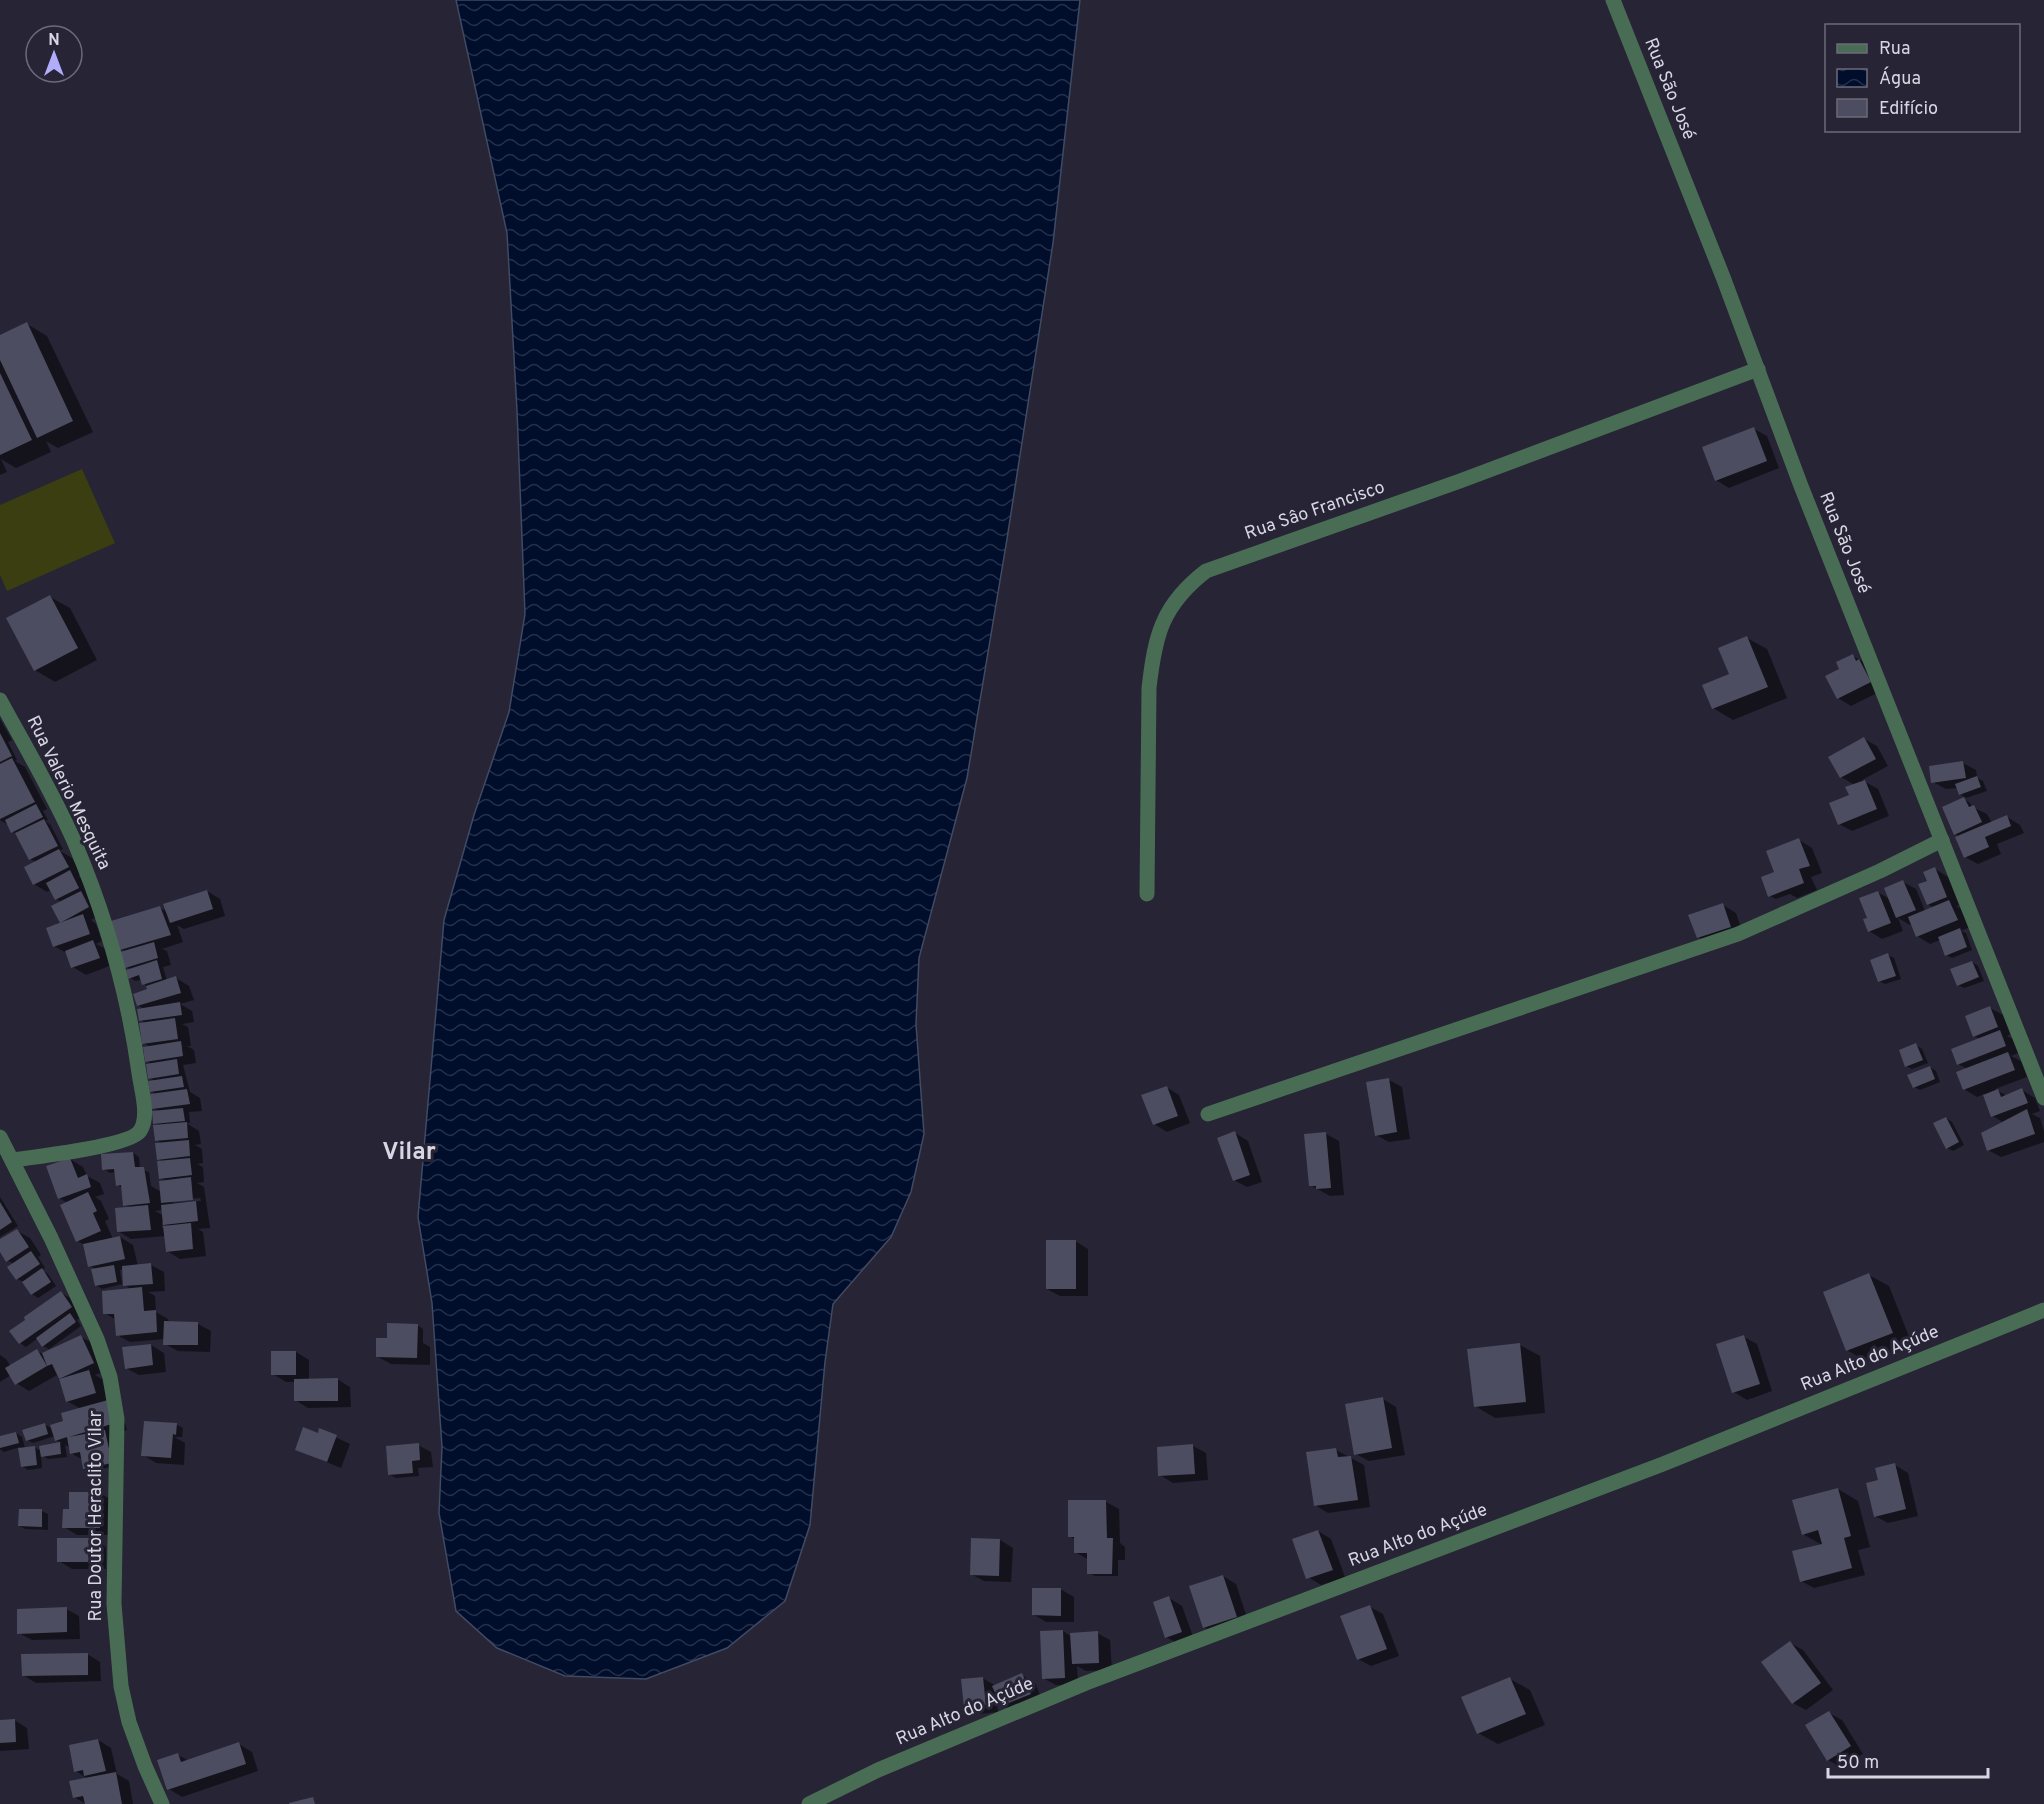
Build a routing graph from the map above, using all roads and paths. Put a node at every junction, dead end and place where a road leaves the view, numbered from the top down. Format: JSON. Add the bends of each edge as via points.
{"nodes":[{"id":1,"x":1613,"y":0,"type":"edge"},
{"id":2,"x":1758,"y":369,"type":"junction"},
{"id":3,"x":0,"y":700,"type":"edge"},
{"id":4,"x":1941,"y":840,"type":"junction"},
{"id":5,"x":1147,"y":894,"type":"dead end"},
{"id":6,"x":2044,"y":1098,"type":"edge"},
{"id":7,"x":1208,"y":1114,"type":"dead end"},
{"id":8,"x":0,"y":1137,"type":"edge"},
{"id":9,"x":13,"y":1160,"type":"junction"},
{"id":10,"x":2044,"y":1310,"type":"edge"},
{"id":11,"x":162,"y":1804,"type":"edge"},
{"id":12,"x":808,"y":1804,"type":"edge"}],
"edges":[{"from":1,"to":2,"type":"street","name":"Rua São José"},
{"from":2,"to":4,"type":"street","name":"Rua São José","via":[[1800,486]]},
{"from":2,"to":5,"type":"street","name":"Rua Sâo Francisco","via":[[1206,571],[1187,585],[1159,630],[1152,658]]},
{"from":3,"to":9,"type":"street","name":"Rua Valerio Mesquita","via":[[73,840],[94,892],[117,966],[145,1116],[140,1132],[131,1138]]},
{"from":4,"to":6,"type":"street","name":"Rua São José"},
{"from":4,"to":7,"type":"street","via":[[1738,934]]},
{"from":8,"to":9,"type":"street","name":"Rua Doutor Heraclito Vilar"},
{"from":9,"to":11,"type":"street","name":"Rua Doutor Heraclito Vilar","via":[[97,1339],[115,1398],[114,1604],[121,1686],[129,1722]]},
{"from":10,"to":12,"type":"street","name":"Rua Alto do Açúde","via":[[1663,1464],[1086,1683],[878,1770]]}]}
